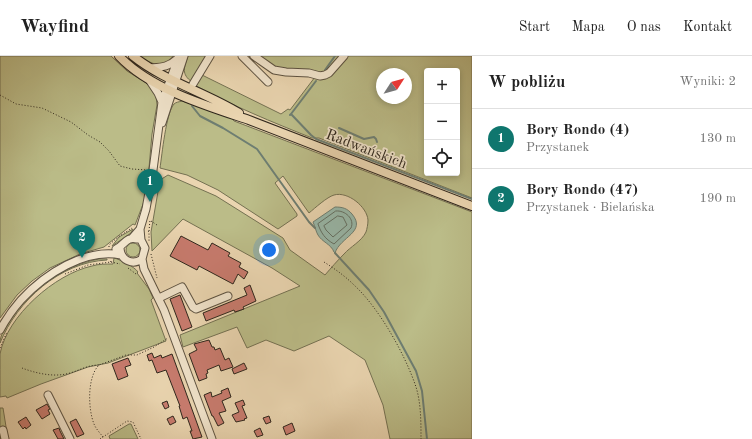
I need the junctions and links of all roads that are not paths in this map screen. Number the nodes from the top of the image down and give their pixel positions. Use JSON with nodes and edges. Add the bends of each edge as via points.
{"nodes":[{"id":1,"x":119,"y":56,"type":"edge"},
{"id":2,"x":133,"y":56,"type":"edge"},
{"id":3,"x":210,"y":56,"type":"edge"},
{"id":4,"x":242,"y":56,"type":"edge"},
{"id":5,"x":254,"y":56,"type":"edge"},
{"id":6,"x":344,"y":56,"type":"edge"},
{"id":7,"x":180,"y":57,"type":"edge"},
{"id":8,"x":151,"y":68,"type":"junction"},
{"id":9,"x":145,"y":77,"type":"junction"},
{"id":10,"x":173,"y":80,"type":"junction"},
{"id":11,"x":268,"y":82,"type":"dead end"},
{"id":12,"x":193,"y":84,"type":"dead end"},
{"id":13,"x":169,"y":90,"type":"junction"},
{"id":14,"x":162,"y":102,"type":"junction"},
{"id":15,"x":250,"y":120,"type":"junction"},
{"id":16,"x":157,"y":140,"type":"junction"},
{"id":17,"x":472,"y":206,"type":"edge"},
{"id":18,"x":143,"y":218,"type":"junction"},
{"id":19,"x":154,"y":223,"type":"dead end"},
{"id":20,"x":140,"y":229,"type":"junction"},
{"id":21,"x":133,"y":237,"type":"junction"},
{"id":22,"x":141,"y":240,"type":"junction"},
{"id":23,"x":120,"y":247,"type":"junction"},
{"id":24,"x":110,"y":253,"type":"junction"},
{"id":25,"x":121,"y":255,"type":"junction"},
{"id":26,"x":139,"y":260,"type":"junction"},
{"id":27,"x":228,"y":296,"type":"dead end"},
{"id":28,"x":159,"y":298,"type":"junction"},
{"id":29,"x":0,"y":330,"type":"edge"},
{"id":30,"x":48,"y":395,"type":"dead end"},
{"id":31,"x":3,"y":430,"type":"dead end"},
{"id":32,"x":4,"y":439,"type":"edge"},
{"id":33,"x":70,"y":439,"type":"edge"},
{"id":34,"x":212,"y":439,"type":"edge"}],
"edges":[{"from":1,"to":9,"type":"main road","name":"Radwańskich"},
{"from":2,"to":8,"type":"main road","name":"Radwańskich"},
{"from":3,"to":12,"type":"street"},
{"from":4,"to":11,"type":"street"},
{"from":5,"to":6,"type":"street","via":[[274,70],[316,75],[329,73]]},
{"from":7,"to":8,"type":"street","via":[[165,67]]},
{"from":7,"to":10,"type":"street"},
{"from":8,"to":10,"type":"main road","name":"Radwańskich"},
{"from":9,"to":13,"type":"main road","name":"Radwańskich"},
{"from":9,"to":14,"type":"street","via":[[156,89]]},
{"from":10,"to":13,"type":"street"},
{"from":10,"to":15,"type":"main road","name":"Radwańskich","via":[[225,104]]},
{"from":13,"to":14,"type":"street"},
{"from":13,"to":15,"type":"main road","name":"Radwańskich"},
{"from":13,"to":16,"type":"street"},
{"from":14,"to":16,"type":"street"},
{"from":15,"to":17,"type":"main road","name":"Radwańskich"},
{"from":16,"to":18,"type":"street"},
{"from":18,"to":19,"type":"street"},
{"from":18,"to":20,"type":"street"},
{"from":20,"to":21,"type":"street"},
{"from":20,"to":22,"type":"street"},
{"from":21,"to":22,"type":"street"},
{"from":21,"to":23,"type":"street"},
{"from":22,"to":26,"type":"street","via":[[145,248]]},
{"from":23,"to":24,"type":"street"},
{"from":23,"to":25,"type":"street"},
{"from":24,"to":25,"type":"street"},
{"from":24,"to":29,"type":"street","via":[[76,262],[49,276],[20,300]]},
{"from":25,"to":26,"type":"street","via":[[128,262]]},
{"from":26,"to":28,"type":"street"},
{"from":27,"to":28,"type":"street","via":[[196,309],[182,287]]},
{"from":28,"to":34,"type":"street"},
{"from":30,"to":33,"type":"street"},
{"from":31,"to":32,"type":"street"}]}
